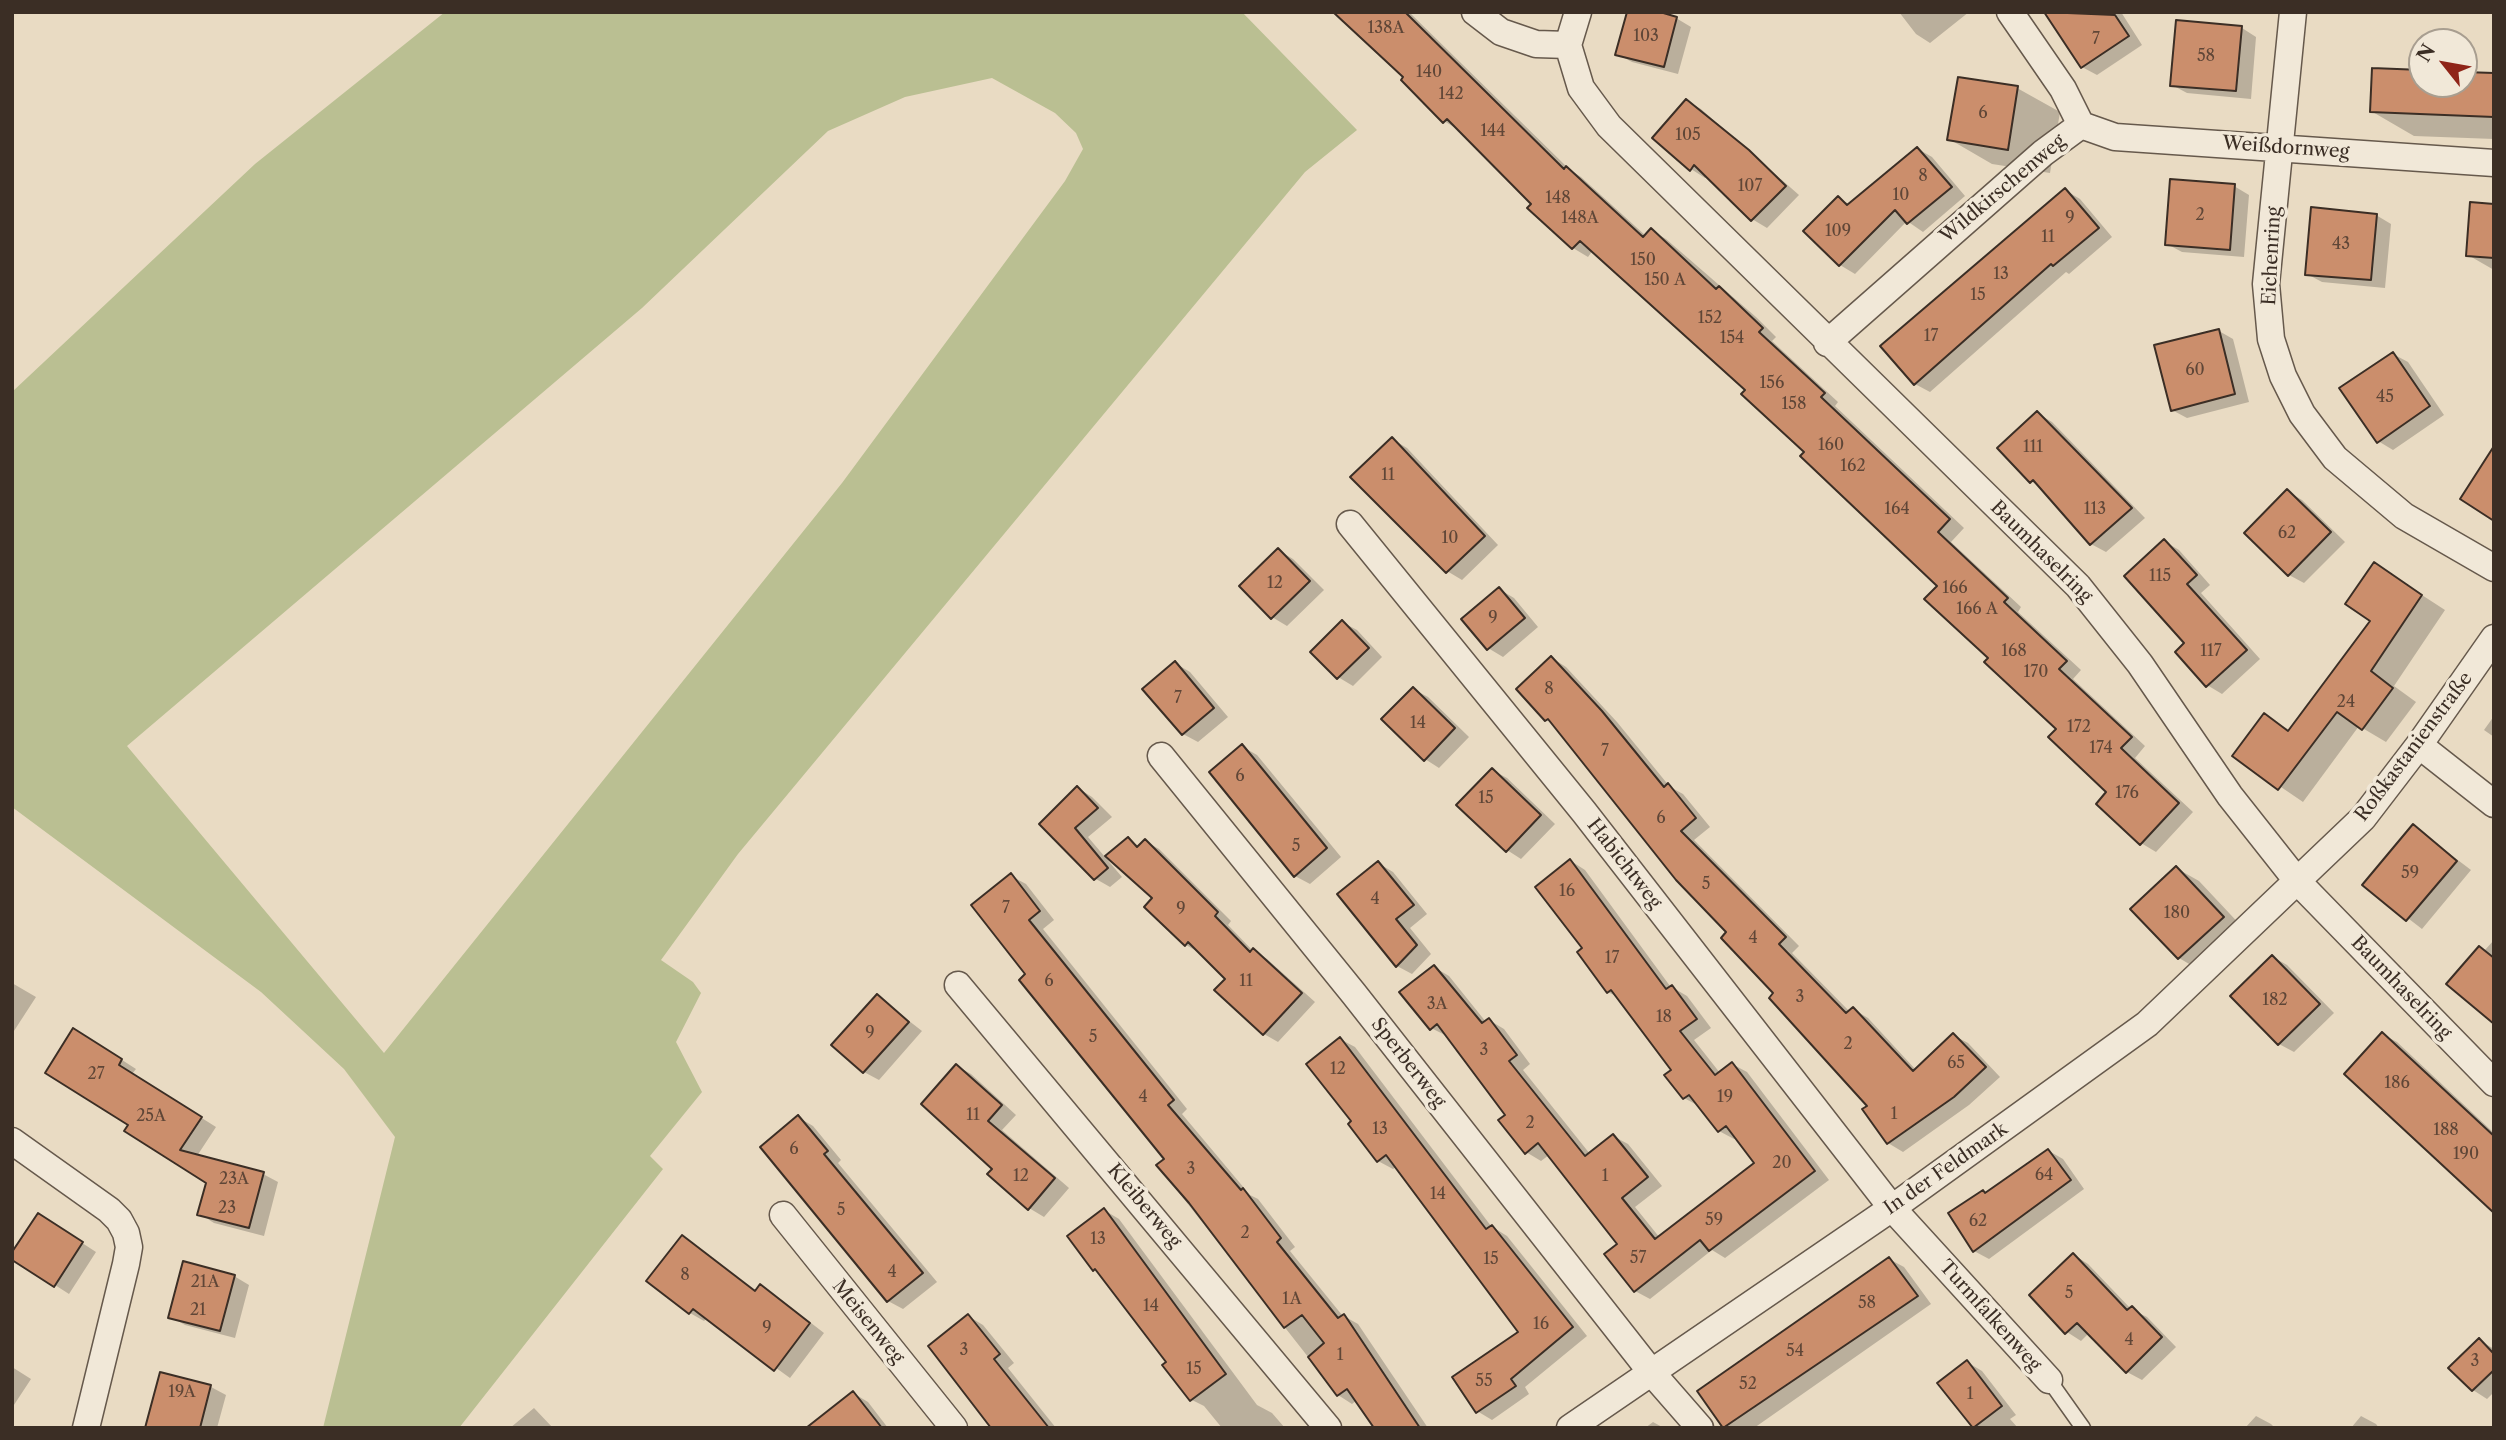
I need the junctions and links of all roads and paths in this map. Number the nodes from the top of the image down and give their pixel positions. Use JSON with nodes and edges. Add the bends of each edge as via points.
{"nodes":[{"id":1,"x":1475,"y":12,"type":"edge"},
{"id":2,"x":1578,"y":12,"type":"edge"},
{"id":3,"x":2010,"y":12,"type":"edge"},
{"id":4,"x":2293,"y":12,"type":"edge"},
{"id":5,"x":1569,"y":45,"type":"junction"},
{"id":6,"x":2081,"y":125,"type":"junction"},
{"id":7,"x":2279,"y":148,"type":"junction"},
{"id":8,"x":2494,"y":163,"type":"edge"},
{"id":9,"x":1827,"y":343,"type":"junction"},
{"id":10,"x":1350,"y":524,"type":"dead end"},
{"id":11,"x":2494,"y":568,"type":"edge"},
{"id":12,"x":2494,"y":638,"type":"edge"},
{"id":13,"x":2419,"y":745,"type":"junction"},
{"id":14,"x":1161,"y":756,"type":"dead end"},
{"id":15,"x":2494,"y":804,"type":"edge"},
{"id":16,"x":2298,"y":882,"type":"junction"},
{"id":17,"x":958,"y":985,"type":"dead end"},
{"id":18,"x":2494,"y":1083,"type":"edge"},
{"id":19,"x":12,"y":1141,"type":"edge"},
{"id":20,"x":1892,"y":1208,"type":"junction"},
{"id":21,"x":783,"y":1215,"type":"dead end"},
{"id":22,"x":1652,"y":1373,"type":"junction"},
{"id":23,"x":2049,"y":1380,"type":"joint"},
{"id":24,"x":86,"y":1428,"type":"edge"},
{"id":25,"x":954,"y":1428,"type":"edge"},
{"id":26,"x":1328,"y":1428,"type":"edge"},
{"id":27,"x":1570,"y":1428,"type":"edge"},
{"id":28,"x":1700,"y":1428,"type":"edge"},
{"id":29,"x":2083,"y":1428,"type":"edge"}],
"edges":[{"from":1,"to":5,"type":"street","via":[[1501,32],[1536,44]]},
{"from":2,"to":5,"type":"street"},
{"from":3,"to":6,"type":"street","name":"Wildkirschenweg","via":[[2063,89]]},
{"from":4,"to":7,"type":"street","name":"Eichenring"},
{"from":5,"to":9,"type":"street","name":"Baumhaselring","via":[[1581,88],[1609,126]]},
{"from":6,"to":7,"type":"street","name":"Weißdornweg","via":[[2115,137]]},
{"from":6,"to":9,"type":"street","name":"Wildkirschenweg","via":[[2043,153]]},
{"from":7,"to":8,"type":"street","name":"Weißdornweg"},
{"from":7,"to":11,"type":"street","name":"Eichenring","via":[[2266,284],[2271,339],[2292,395],[2335,458],[2404,516]]},
{"from":9,"to":16,"type":"street","name":"Baumhaselring","via":[[2078,586]]},
{"from":10,"to":20,"type":"street","name":"Habichtweg","via":[[1584,812]]},
{"from":12,"to":13,"type":"street","name":"Roßkastanienstraße"},
{"from":13,"to":15,"type":"street"},
{"from":13,"to":16,"type":"street","name":"Roßkastanienstraße","via":[[2363,818]]},
{"from":14,"to":22,"type":"street","name":"Sperberweg"},
{"from":16,"to":18,"type":"street","name":"Baumhaselring"},
{"from":16,"to":20,"type":"street","name":"In der Feldmark","via":[[2147,1024]]},
{"from":17,"to":26,"type":"street","name":"Kleiberweg"},
{"from":19,"to":24,"type":"street","via":[[109,1210],[126,1233],[126,1264]]},
{"from":20,"to":22,"type":"street","name":"In der Feldmark"},
{"from":20,"to":23,"type":"street","name":"Turmfalkenweg"},
{"from":21,"to":25,"type":"street","name":"Meisenweg"},
{"from":22,"to":27,"type":"street","name":"In der Feldmark"},
{"from":22,"to":28,"type":"street","name":"Sperberweg"},
{"from":23,"to":29,"type":"lane","name":"Turmfalkenweg"}]}
